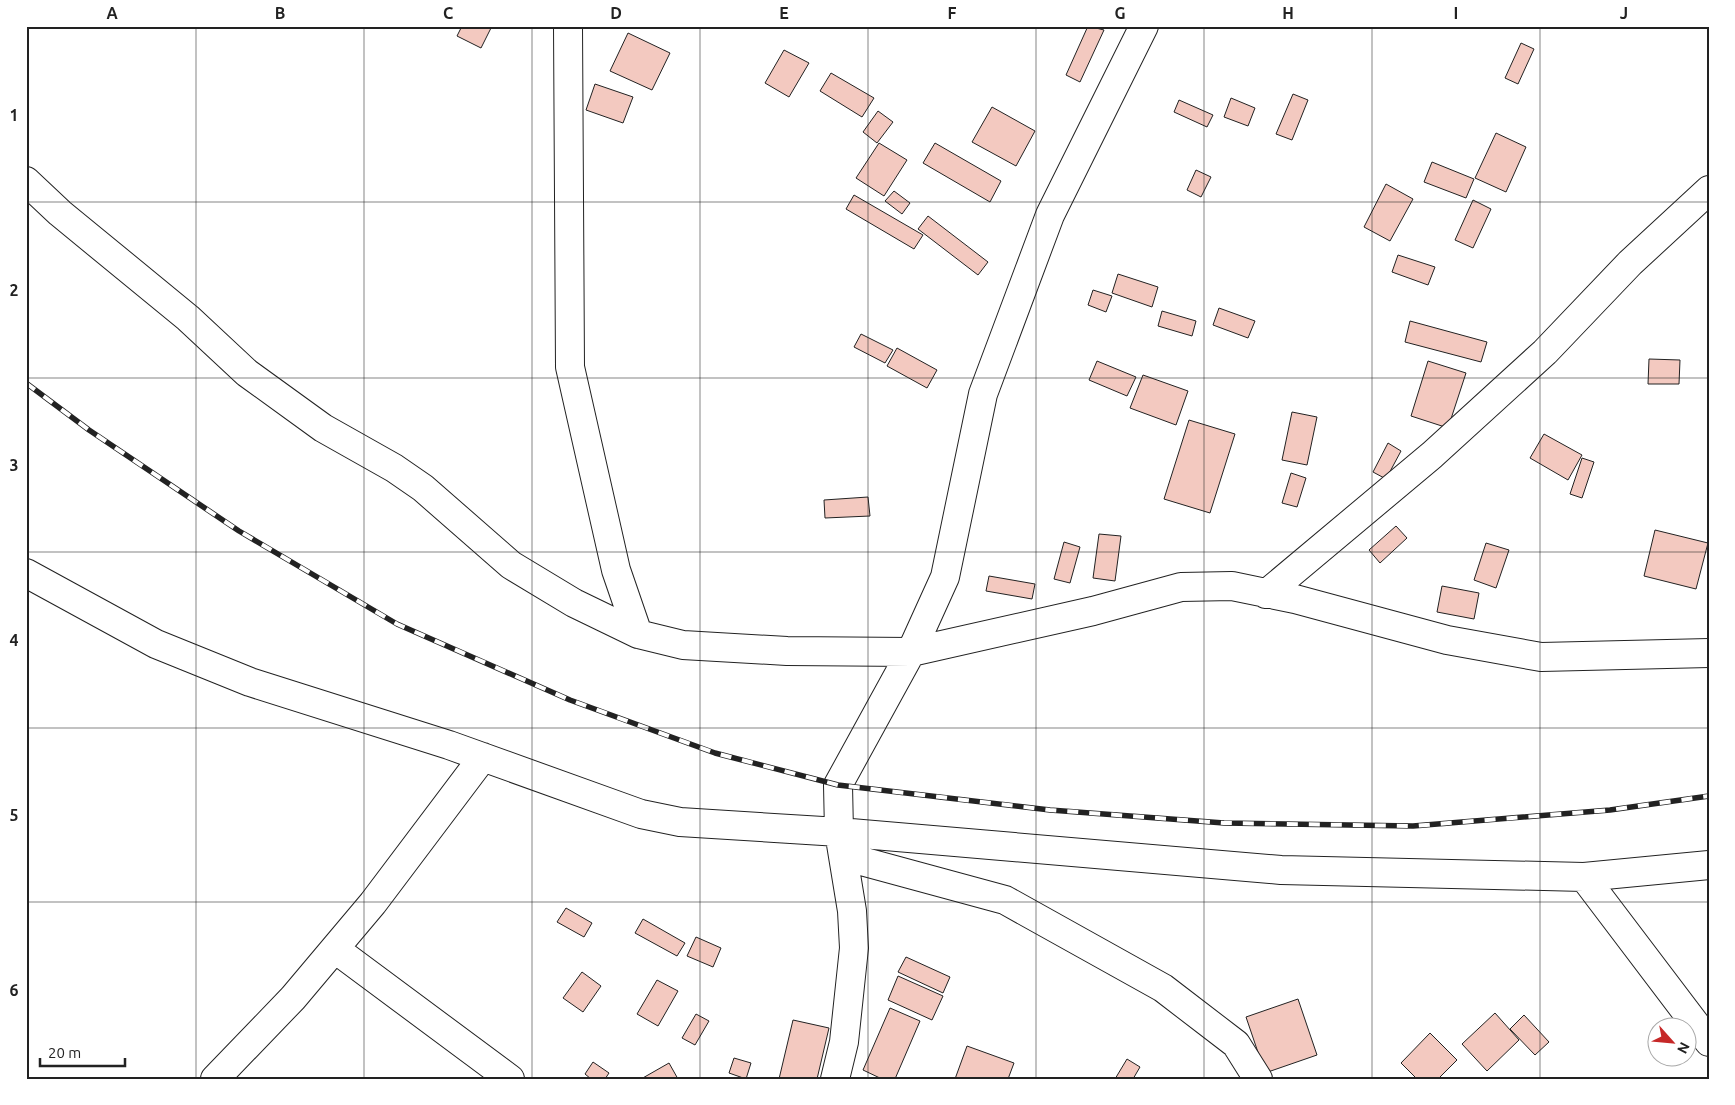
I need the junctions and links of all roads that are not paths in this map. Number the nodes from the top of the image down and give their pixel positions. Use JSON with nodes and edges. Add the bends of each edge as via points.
{"nodes":[{"id":1,"x":568,"y":26,"type":"edge"},
{"id":2,"x":1144,"y":26,"type":"edge"},
{"id":3,"x":26,"y":180,"type":"edge"},
{"id":4,"x":1709,"y":190,"type":"edge"},
{"id":5,"x":26,"y":573,"type":"edge"},
{"id":6,"x":1266,"y":594,"type":"junction"},
{"id":7,"x":638,"y":634,"type":"junction"},
{"id":8,"x":911,"y":652,"type":"junction"},
{"id":9,"x":1709,"y":653,"type":"edge"},
{"id":10,"x":484,"y":758,"type":"junction"},
{"id":11,"x":841,"y":844,"type":"junction"},
{"id":12,"x":1709,"y":864,"type":"edge"},
{"id":13,"x":1584,"y":877,"type":"junction"},
{"id":14,"x":335,"y":949,"type":"junction"},
{"id":15,"x":1709,"y":1042,"type":"edge"},
{"id":16,"x":215,"y":1079,"type":"edge"},
{"id":17,"x":510,"y":1079,"type":"edge"},
{"id":18,"x":835,"y":1079,"type":"edge"},
{"id":19,"x":1258,"y":1079,"type":"edge"}],
"edges":[{"from":1,"to":7,"type":"street","via":[[570,367],[616,570]]},
{"from":2,"to":8,"type":"street","via":[[1050,215],[986,385],[945,576]]},
{"from":3,"to":7,"type":"street","via":[[60,213],[188,318],[247,373],[324,428],[423,488],[511,565],[574,603]]},
{"from":4,"to":6,"type":"street","via":[[1630,263],[1545,352],[1432,455]]},
{"from":5,"to":10,"type":"street","via":[[156,644],[242,679]]},
{"from":6,"to":8,"type":"street","via":[[1232,586],[1181,587],[1093,612]]},
{"from":6,"to":9,"type":"street","via":[[1447,640],[1541,657]]},
{"from":7,"to":8,"type":"street","via":[[683,645],[786,651]]},
{"from":8,"to":11,"type":"street","via":[[838,785]]},
{"from":10,"to":11,"type":"street","via":[[640,814]]},
{"from":10,"to":14,"type":"street"},
{"from":11,"to":13,"type":"street","via":[[1281,870]]},
{"from":11,"to":18,"type":"street","via":[[852,911],[854,948],[844,1042]]},
{"from":11,"to":19,"type":"street","via":[[1005,900],[1163,988],[1236,1044]]},
{"from":12,"to":13,"type":"street"},
{"from":13,"to":15,"type":"street"},
{"from":14,"to":16,"type":"street"},
{"from":14,"to":17,"type":"street"}]}
